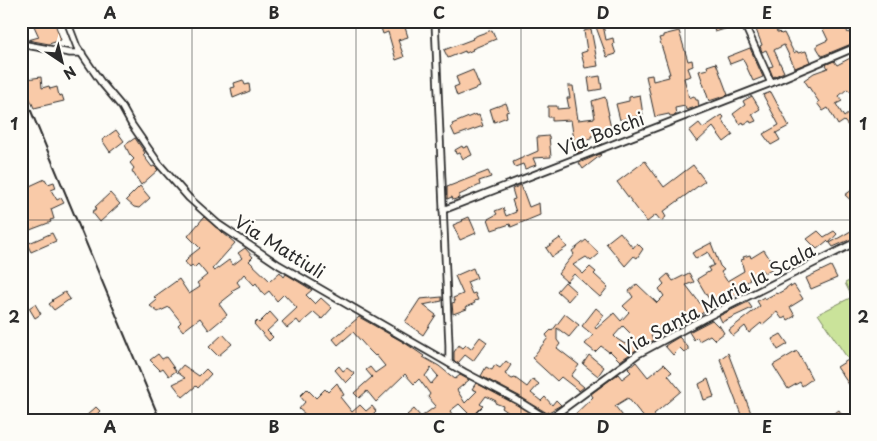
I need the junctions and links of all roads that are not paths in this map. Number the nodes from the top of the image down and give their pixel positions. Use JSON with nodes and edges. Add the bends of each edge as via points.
{"nodes":[{"id":1,"x":66,"y":21,"type":"edge"},
{"id":2,"x":435,"y":21,"type":"edge"},
{"id":3,"x":743,"y":21,"type":"edge"},
{"id":4,"x":21,"y":44,"type":"edge"},
{"id":5,"x":856,"y":47,"type":"edge"},
{"id":6,"x":82,"y":53,"type":"junction"},
{"id":7,"x":770,"y":83,"type":"junction"},
{"id":8,"x":443,"y":210,"type":"junction"},
{"id":9,"x":856,"y":242,"type":"edge"},
{"id":10,"x":449,"y":363,"type":"junction"},
{"id":11,"x":547,"y":419,"type":"edge"}],
"edges":[{"from":1,"to":6,"type":"street","name":"Via Mattiuli"},
{"from":2,"to":8,"type":"street"},
{"from":3,"to":7,"type":"street"},
{"from":4,"to":6,"type":"street"},
{"from":5,"to":7,"type":"street","name":"Via Boschi"},
{"from":6,"to":10,"type":"street","name":"Via Mattiuli","via":[[122,106],[159,164],[218,224],[279,265]]},
{"from":7,"to":8,"type":"street","name":"Via Boschi"},
{"from":8,"to":10,"type":"street"},
{"from":9,"to":11,"type":"street","name":"Via Santa Maria la Scala","via":[[638,354]]},
{"from":10,"to":11,"type":"street","name":"Via Mattiuli"}]}
